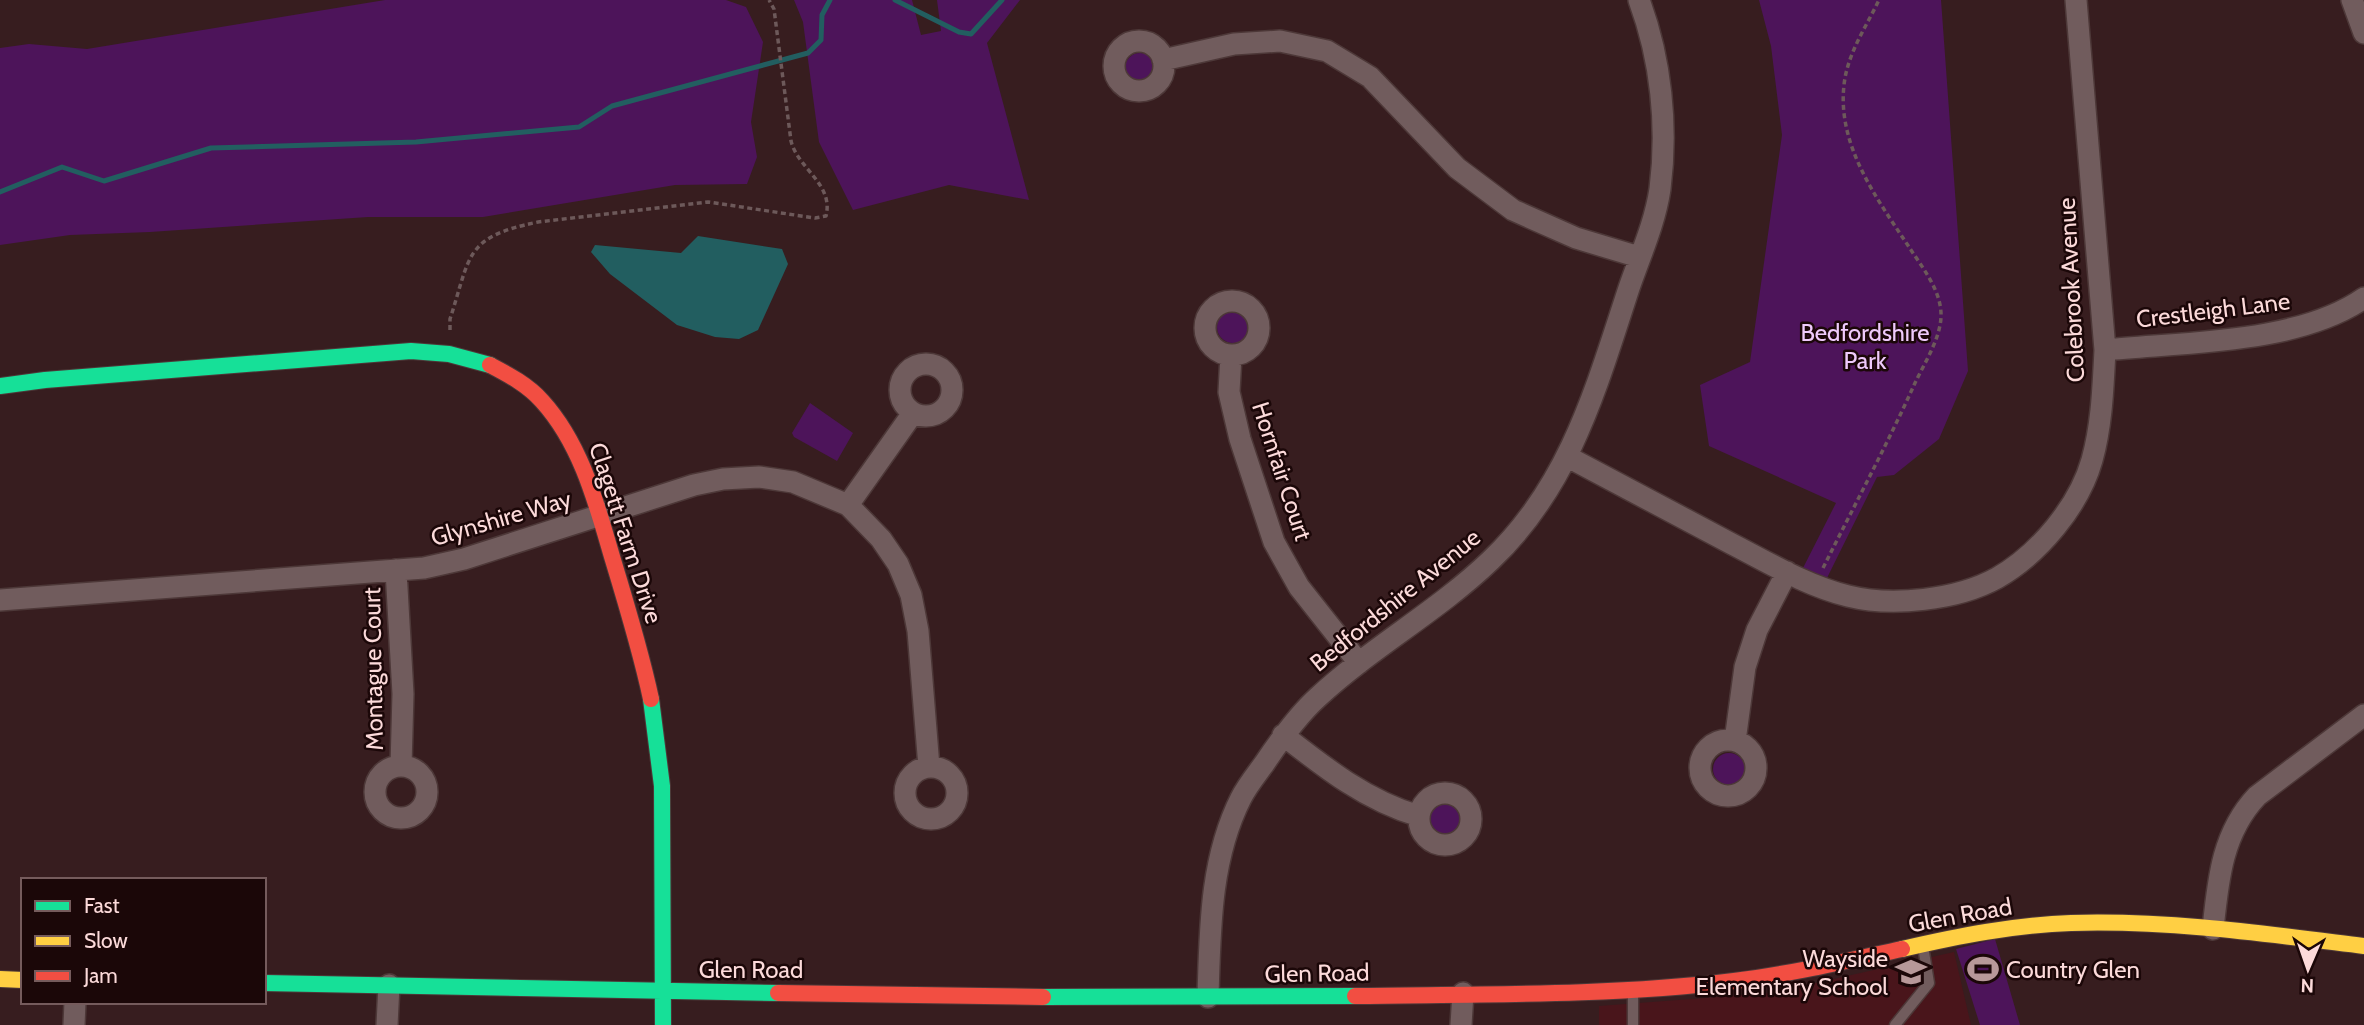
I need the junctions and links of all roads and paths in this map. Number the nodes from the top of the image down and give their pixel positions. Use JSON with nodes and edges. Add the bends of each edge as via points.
{"nodes":[{"id":1,"x":769,"y":0,"type":"edge"},
{"id":2,"x":1639,"y":0,"type":"edge"},
{"id":3,"x":1879,"y":0,"type":"edge"},
{"id":4,"x":2076,"y":0,"type":"edge"},
{"id":5,"x":2352,"y":0,"type":"edge"},
{"id":6,"x":2364,"y":33,"type":"edge"},
{"id":7,"x":1163,"y":60,"type":"dead end"},
{"id":8,"x":1639,"y":257,"type":"junction"},
{"id":9,"x":2364,"y":298,"type":"edge"},
{"id":10,"x":2105,"y":349,"type":"junction"},
{"id":11,"x":449,"y":354,"type":"junction"},
{"id":12,"x":1231,"y":355,"type":"dead end"},
{"id":13,"x":0,"y":386,"type":"edge"},
{"id":14,"x":913,"y":412,"type":"dead end"},
{"id":15,"x":1568,"y":457,"type":"junction"},
{"id":16,"x":848,"y":505,"type":"junction"},
{"id":17,"x":600,"y":516,"type":"junction"},
{"id":18,"x":397,"y":570,"type":"junction"},
{"id":19,"x":1787,"y":572,"type":"junction"},
{"id":20,"x":1814,"y":586,"type":"junction"},
{"id":21,"x":0,"y":600,"type":"edge"},
{"id":22,"x":1359,"y":663,"type":"junction"},
{"id":23,"x":2364,"y":715,"type":"edge"},
{"id":24,"x":1283,"y":735,"type":"junction"},
{"id":25,"x":1735,"y":741,"type":"dead end"},
{"id":26,"x":401,"y":766,"type":"dead end"},
{"id":27,"x":929,"y":767,"type":"dead end"},
{"id":28,"x":1419,"y":816,"type":"dead end"},
{"id":29,"x":2213,"y":929,"type":"junction"},
{"id":30,"x":1923,"y":943,"type":"junction"},
{"id":31,"x":2364,"y":946,"type":"edge"},
{"id":32,"x":0,"y":979,"type":"edge"},
{"id":33,"x":21,"y":979,"type":"edge"},
{"id":34,"x":266,"y":983,"type":"edge"},
{"id":35,"x":388,"y":985,"type":"junction"},
{"id":36,"x":1633,"y":989,"type":"junction"},
{"id":37,"x":661,"y":991,"type":"junction"},
{"id":38,"x":1463,"y":993,"type":"junction"},
{"id":39,"x":1208,"y":997,"type":"junction"},
{"id":40,"x":75,"y":1004,"type":"edge"},
{"id":41,"x":74,"y":1025,"type":"edge"},
{"id":42,"x":387,"y":1025,"type":"edge"},
{"id":43,"x":663,"y":1025,"type":"edge"},
{"id":44,"x":1461,"y":1025,"type":"edge"},
{"id":45,"x":1633,"y":1025,"type":"edge"},
{"id":46,"x":1895,"y":1025,"type":"edge"}],
"edges":[{"from":1,"to":11,"type":"path","via":[[774,9],[791,141],[824,190],[826,216],[708,202],[512,228],[488,237],[472,253],[450,319]]},
{"from":2,"to":8,"type":"street","name":"Bedfordshire Avenue","via":[[1657,65],[1663,125],[1660,191]]},
{"from":3,"to":20,"type":"path","via":[[1845,78],[1847,128],[1867,183],[1928,276],[1940,302],[1941,317],[1934,343],[1885,448]]},
{"from":4,"to":10,"type":"street","name":"Colebrook Avenue"},
{"from":5,"to":6,"type":"street"},
{"from":7,"to":8,"type":"street","via":[[1234,44],[1280,41],[1326,51],[1370,77],[1457,168],[1513,210],[1576,238]]},
{"from":8,"to":15,"type":"street","name":"Bedfordshire Avenue","via":[[1588,412]]},
{"from":9,"to":10,"type":"street","name":"Crestleigh Lane","via":[[2316,322],[2269,335]]},
{"from":10,"to":20,"type":"street","name":"Colebrook Avenue","via":[[2103,405],[2091,461],[2063,517],[2031,553],[1997,578],[1907,602],[1865,600]]},
{"from":11,"to":13,"type":"main road","name":"Clagett Farm Drive","via":[[368,354]]},
{"from":11,"to":17,"type":"main road","name":"Clagett Farm Drive","via":[[508,375],[542,400],[579,455]]},
{"from":12,"to":22,"type":"street","name":"Hornfair Court","via":[[1229,392],[1274,542],[1299,587]]},
{"from":14,"to":16,"type":"street"},
{"from":15,"to":19,"type":"street","name":"Colebrook Avenue"},
{"from":15,"to":22,"type":"street","name":"Bedfordshire Avenue","via":[[1492,560]]},
{"from":16,"to":17,"type":"street","name":"Glynshire Way","via":[[793,482],[759,477],[694,485]]},
{"from":16,"to":27,"type":"street","name":"Glynshire Way","via":[[881,539],[911,595]]},
{"from":17,"to":18,"type":"street","name":"Glynshire Way","via":[[464,559]]},
{"from":17,"to":37,"type":"main road","name":"Clagett Farm Drive","via":[[636,633],[662,784]]},
{"from":18,"to":21,"type":"street","name":"Glynshire Way"},
{"from":18,"to":26,"type":"street","name":"Montague Court"},
{"from":19,"to":20,"type":"street","name":"Colebrook Avenue"},
{"from":19,"to":25,"type":"street","via":[[1745,667]]},
{"from":22,"to":24,"type":"street","name":"Bedfordshire Avenue"},
{"from":23,"to":29,"type":"street","via":[[2243,811],[2219,873]]},
{"from":24,"to":28,"type":"street","via":[[1331,773],[1392,808]]},
{"from":24,"to":39,"type":"street","name":"Bedfordshire Avenue","via":[[1241,797],[1225,841],[1211,906]]},
{"from":29,"to":30,"type":"main road","name":"Glen Road","via":[[2102,921],[2031,925]]},
{"from":29,"to":31,"type":"main road","name":"Glen Road"},
{"from":30,"to":36,"type":"main road","name":"Glen Road","via":[[1800,971]]},
{"from":30,"to":46,"type":"lane","via":[[1928,983]]},
{"from":32,"to":33,"type":"main road"},
{"from":34,"to":35,"type":"main road","name":"Glen Road"},
{"from":35,"to":37,"type":"main road","name":"Glen Road"},
{"from":35,"to":42,"type":"street"},
{"from":36,"to":38,"type":"main road","name":"Glen Road"},
{"from":36,"to":45,"type":"lane"},
{"from":37,"to":39,"type":"main road","name":"Glen Road"},
{"from":37,"to":43,"type":"main road","name":"Clagett Farm Drive"},
{"from":38,"to":39,"type":"main road","name":"Glen Road"},
{"from":38,"to":44,"type":"street"},
{"from":40,"to":41,"type":"street"}]}
